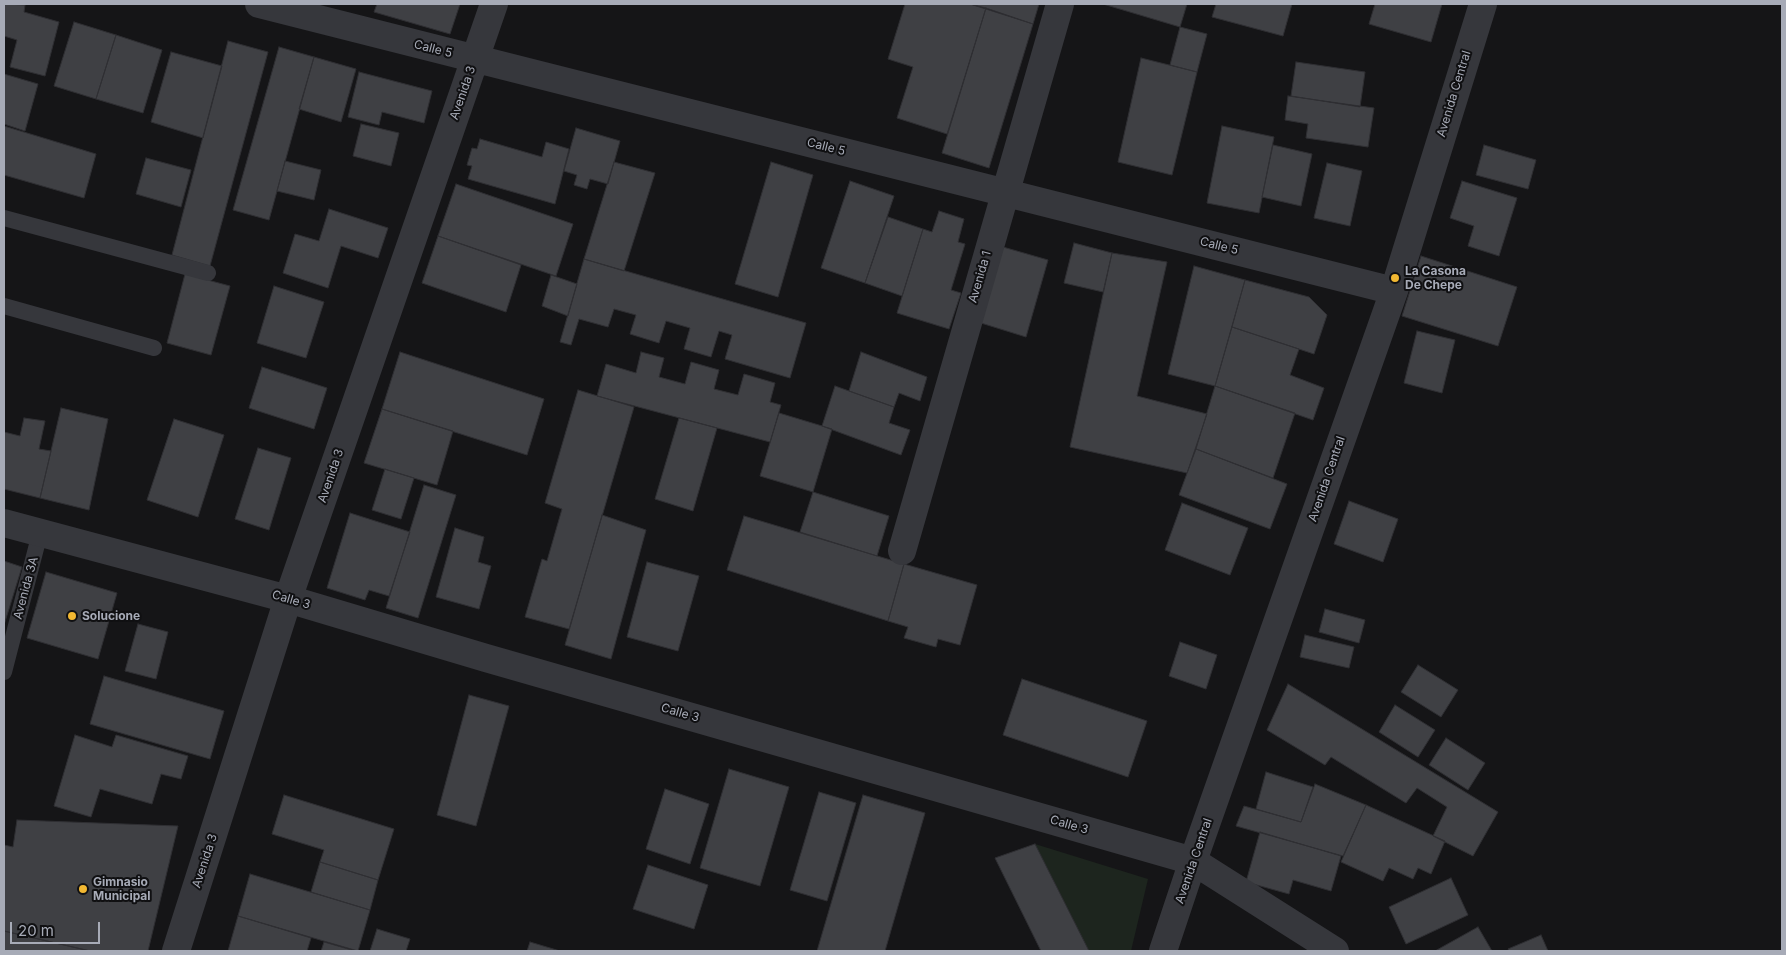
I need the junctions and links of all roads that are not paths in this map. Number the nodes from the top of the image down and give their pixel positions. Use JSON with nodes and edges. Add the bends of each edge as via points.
{"nodes":[{"id":1,"x":259,"y":4,"type":"edge"},
{"id":2,"x":494,"y":4,"type":"edge"},
{"id":3,"x":1060,"y":4,"type":"edge"},
{"id":4,"x":1483,"y":4,"type":"edge"},
{"id":5,"x":475,"y":59,"type":"junction"},
{"id":6,"x":1005,"y":192,"type":"junction"},
{"id":7,"x":4,"y":218,"type":"edge"},
{"id":8,"x":208,"y":273,"type":"dead end"},
{"id":9,"x":1394,"y":291,"type":"junction"},
{"id":10,"x":4,"y":306,"type":"edge"},
{"id":11,"x":154,"y":348,"type":"dead end"},
{"id":12,"x":4,"y":523,"type":"edge"},
{"id":13,"x":40,"y":533,"type":"junction"},
{"id":14,"x":902,"y":551,"type":"dead end"},
{"id":15,"x":288,"y":599,"type":"junction"},
{"id":16,"x":4,"y":672,"type":"edge"},
{"id":17,"x":1193,"y":860,"type":"junction"},
{"id":18,"x":176,"y":951,"type":"edge"},
{"id":19,"x":1163,"y":951,"type":"edge"},
{"id":20,"x":1335,"y":951,"type":"edge"}],
"edges":[{"from":1,"to":5,"type":"street","name":"Calle 5"},
{"from":2,"to":5,"type":"street","name":"Avenida 3"},
{"from":3,"to":6,"type":"street","name":"Avenida 1"},
{"from":4,"to":9,"type":"street","name":"Avenida Central"},
{"from":5,"to":6,"type":"street","name":"Calle 5"},
{"from":5,"to":15,"type":"street","name":"Avenida 3"},
{"from":6,"to":9,"type":"street","name":"Calle 5"},
{"from":6,"to":14,"type":"street","name":"Avenida 1"},
{"from":7,"to":8,"type":"lane"},
{"from":9,"to":17,"type":"street","name":"Avenida Central"},
{"from":10,"to":11,"type":"lane"},
{"from":12,"to":13,"type":"street","name":"Calle 3"},
{"from":13,"to":15,"type":"street","name":"Calle 3"},
{"from":13,"to":16,"type":"lane","name":"Avenida 3A"},
{"from":15,"to":17,"type":"street","name":"Calle 3"},
{"from":15,"to":18,"type":"street","name":"Avenida 3"},
{"from":17,"to":19,"type":"street","name":"Avenida Central"},
{"from":17,"to":20,"type":"street","name":"Calle 3"}]}
